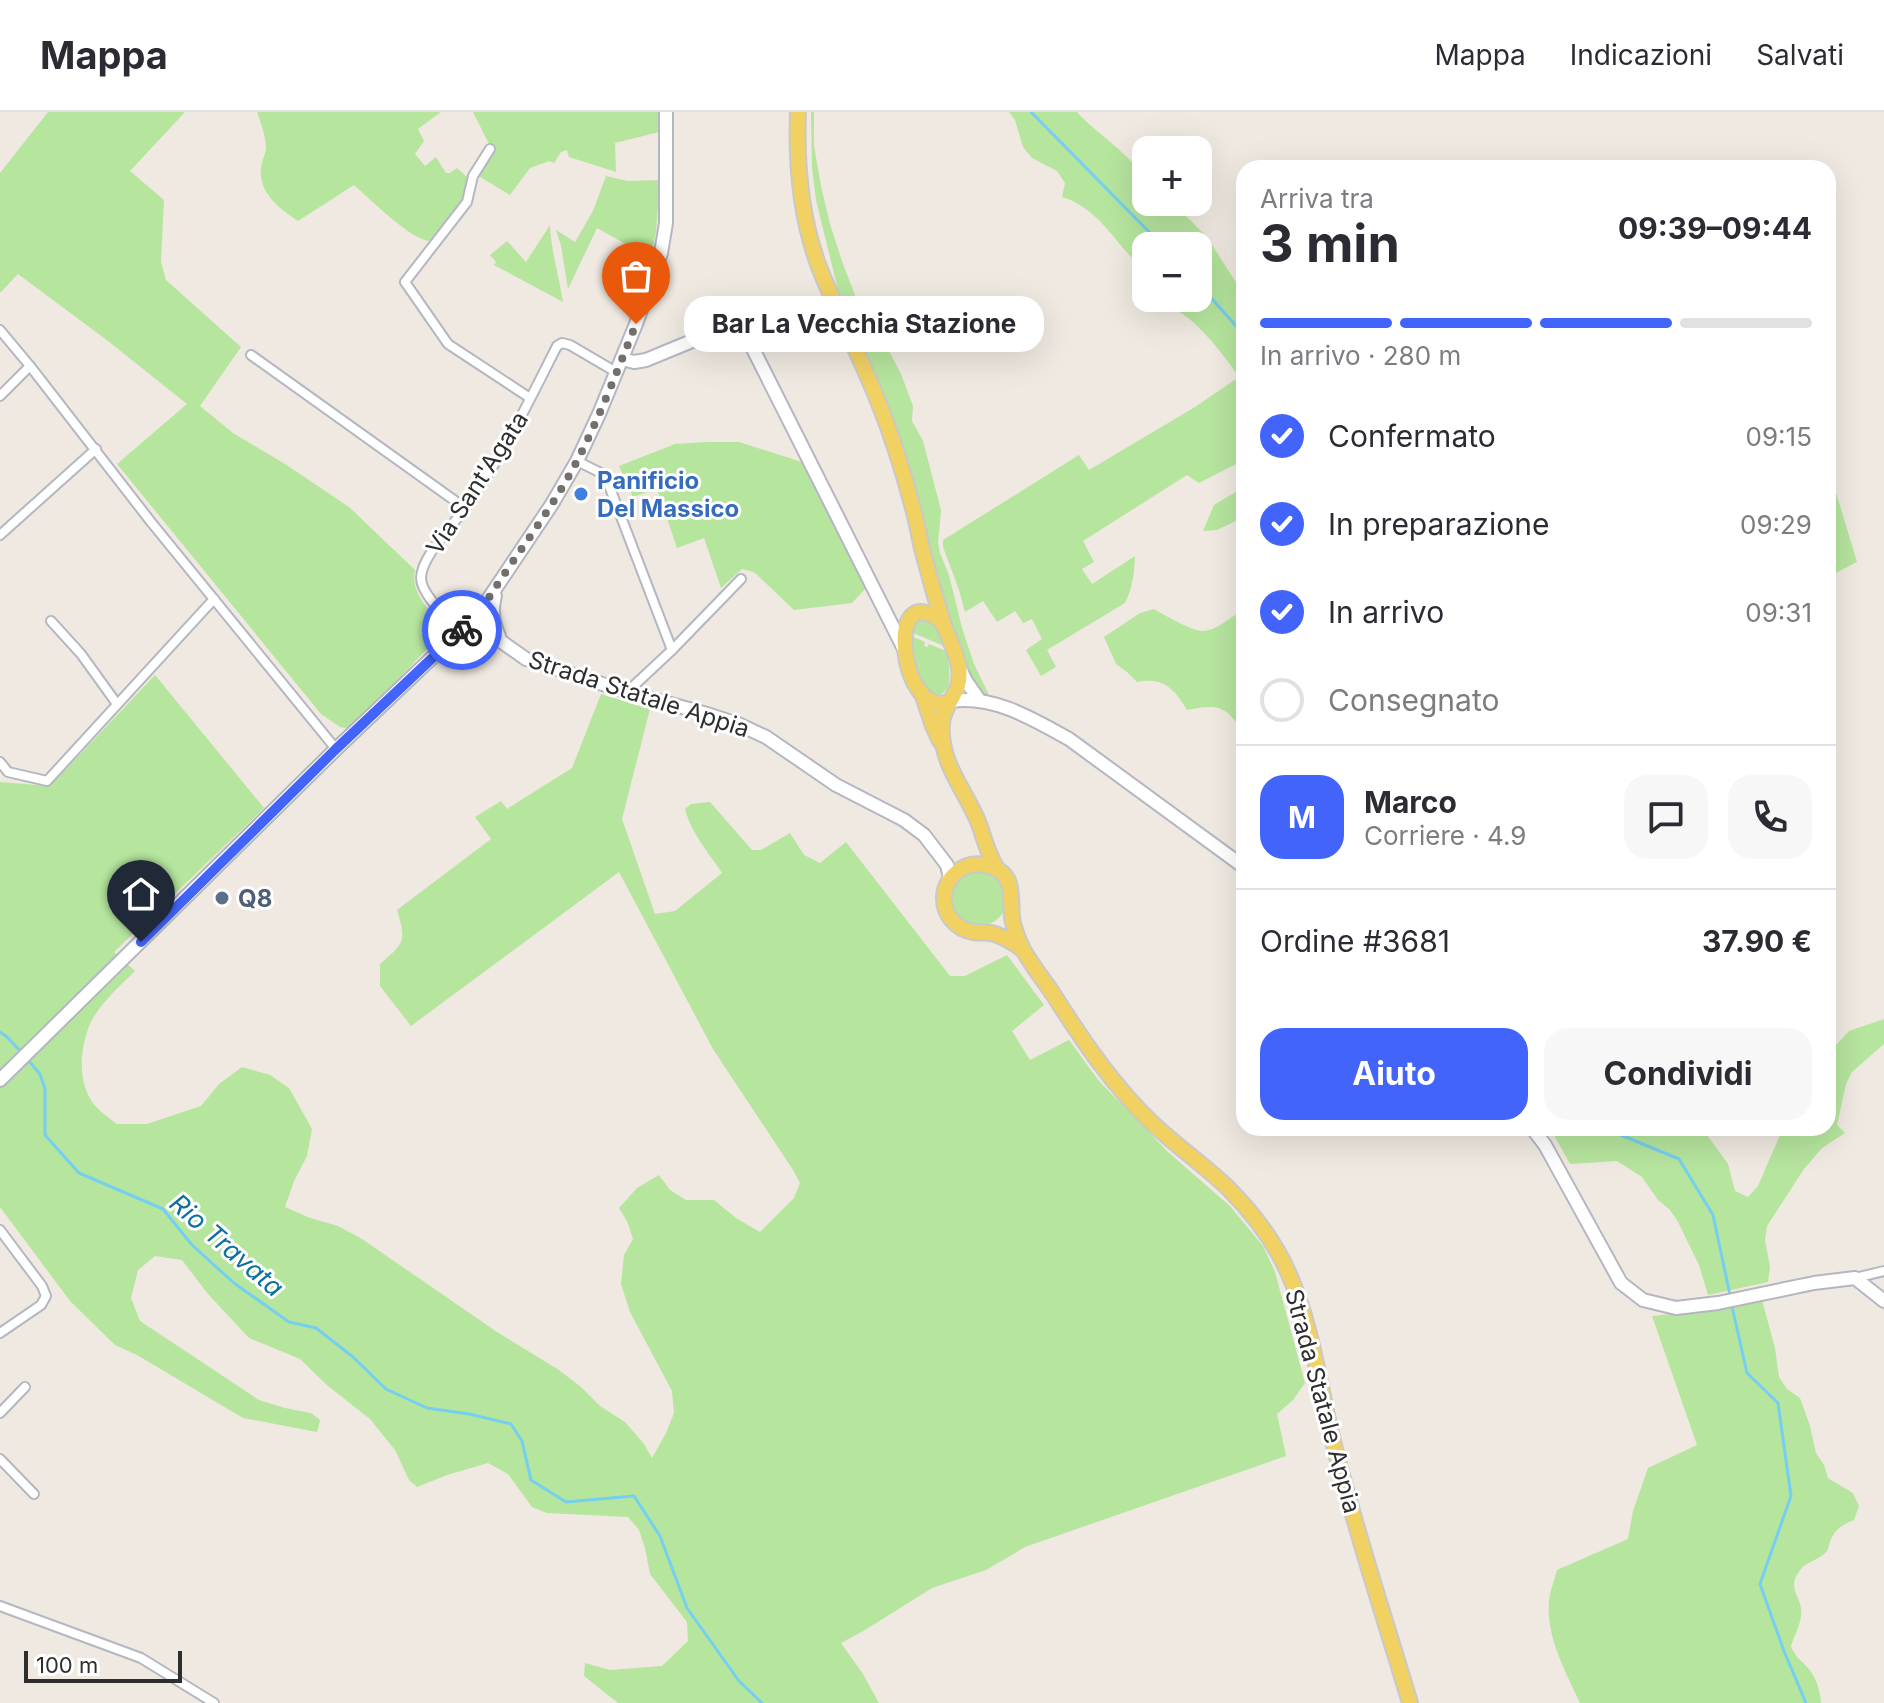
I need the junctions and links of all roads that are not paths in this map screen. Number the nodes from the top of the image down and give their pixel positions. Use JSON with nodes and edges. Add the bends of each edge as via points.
{"nodes":[{"id":1,"x":666,"y":112,"type":"edge"},
{"id":2,"x":798,"y":112,"type":"edge"},
{"id":3,"x":490,"y":149,"type":"dead end"},
{"id":4,"x":0,"y":330,"type":"edge"},
{"id":5,"x":251,"y":355,"type":"dead end"},
{"id":6,"x":622,"y":359,"type":"junction"},
{"id":7,"x":30,"y":366,"type":"junction"},
{"id":8,"x":616,"y":372,"type":"junction"},
{"id":9,"x":0,"y":396,"type":"edge"},
{"id":10,"x":530,"y":398,"type":"junction"},
{"id":11,"x":96,"y":449,"type":"junction"},
{"id":12,"x":577,"y":461,"type":"junction"},
{"id":13,"x":465,"y":508,"type":"junction"},
{"id":14,"x":0,"y":535,"type":"edge"},
{"id":15,"x":926,"y":563,"type":"junction"},
{"id":16,"x":741,"y":579,"type":"dead end"},
{"id":17,"x":499,"y":581,"type":"junction"},
{"id":18,"x":214,"y":599,"type":"junction"},
{"id":19,"x":886,"y":613,"type":"junction"},
{"id":20,"x":916,"y":614,"type":"junction"},
{"id":21,"x":475,"y":617,"type":"junction"},
{"id":22,"x":51,"y":621,"type":"dead end"},
{"id":23,"x":943,"y":623,"type":"junction"},
{"id":24,"x":460,"y":631,"type":"junction"},
{"id":25,"x":502,"y":642,"type":"junction"},
{"id":26,"x":672,"y":650,"type":"junction"},
{"id":27,"x":905,"y":651,"type":"junction"},
{"id":28,"x":959,"y":665,"type":"junction"},
{"id":29,"x":627,"y":692,"type":"junction"},
{"id":30,"x":921,"y":693,"type":"junction"},
{"id":31,"x":950,"y":701,"type":"junction"},
{"id":32,"x":980,"y":701,"type":"junction"},
{"id":33,"x":117,"y":704,"type":"junction"},
{"id":34,"x":336,"y":749,"type":"junction"},
{"id":35,"x":946,"y":752,"type":"junction"},
{"id":36,"x":0,"y":762,"type":"edge"},
{"id":37,"x":982,"y":838,"type":"junction"},
{"id":38,"x":935,"y":849,"type":"junction"},
{"id":39,"x":1236,"y":861,"type":"edge"},
{"id":40,"x":967,"y":866,"type":"junction"},
{"id":41,"x":997,"y":869,"type":"junction"},
{"id":42,"x":950,"y":878,"type":"junction"},
{"id":43,"x":1012,"y":906,"type":"junction"},
{"id":44,"x":982,"y":932,"type":"junction"},
{"id":45,"x":1023,"y":950,"type":"junction"},
{"id":46,"x":0,"y":1080,"type":"edge"},
{"id":47,"x":1538,"y":1136,"type":"edge"},
{"id":48,"x":0,"y":1230,"type":"edge"},
{"id":49,"x":1884,"y":1271,"type":"edge"},
{"id":50,"x":1855,"y":1278,"type":"junction"},
{"id":51,"x":1884,"y":1301,"type":"edge"},
{"id":52,"x":0,"y":1333,"type":"edge"},
{"id":53,"x":25,"y":1387,"type":"dead end"},
{"id":54,"x":0,"y":1413,"type":"edge"},
{"id":55,"x":0,"y":1459,"type":"edge"},
{"id":56,"x":34,"y":1494,"type":"dead end"},
{"id":57,"x":0,"y":1606,"type":"edge"},
{"id":58,"x":214,"y":1703,"type":"edge"},
{"id":59,"x":1410,"y":1703,"type":"edge"}],
"edges":[{"from":1,"to":6,"type":"street","name":"Strada Statale Appia","via":[[661,253]]},
{"from":2,"to":15,"type":"main road","via":[[799,168],[810,238],[878,400]]},
{"from":3,"to":10,"type":"street","via":[[473,176],[467,202],[405,282],[448,344]]},
{"from":4,"to":7,"type":"street"},
{"from":5,"to":13,"type":"street"},
{"from":6,"to":8,"type":"street","name":"Strada Statale Appia"},
{"from":6,"to":19,"type":"street","via":[[646,360],[726,327],[746,335]]},
{"from":7,"to":9,"type":"street"},
{"from":7,"to":11,"type":"street"},
{"from":8,"to":10,"type":"street","name":"Via Sant'Agata","via":[[562,343]]},
{"from":8,"to":12,"type":"street","name":"Strada Statale Appia"},
{"from":10,"to":13,"type":"street","name":"Via Sant'Agata"},
{"from":11,"to":14,"type":"street"},
{"from":11,"to":18,"type":"street"},
{"from":12,"to":17,"type":"street","name":"Strada Statale Appia"},
{"from":12,"to":26,"type":"street","via":[[605,475]]},
{"from":13,"to":24,"type":"street","name":"Via Sant'Agata","via":[[421,574],[430,599]]},
{"from":15,"to":20,"type":"main road","via":[[924,596]]},
{"from":15,"to":23,"type":"main road"},
{"from":16,"to":26,"type":"street"},
{"from":17,"to":21,"type":"street","name":"Strada Statale Appia"},
{"from":17,"to":25,"type":"street","name":"Strada Statale Appia","via":[[492,606]]},
{"from":18,"to":33,"type":"street"},
{"from":18,"to":34,"type":"street"},
{"from":19,"to":20,"type":"street","via":[[904,619]]},
{"from":19,"to":27,"type":"street"},
{"from":20,"to":23,"type":"main road","via":[[930,613]]},
{"from":20,"to":27,"type":"main road","via":[[906,623]]},
{"from":21,"to":24,"type":"street"},
{"from":21,"to":25,"type":"street","name":"Strada Statale Appia"},
{"from":22,"to":33,"type":"street"},
{"from":23,"to":28,"type":"main road"},
{"from":24,"to":34,"type":"street"},
{"from":25,"to":29,"type":"street","name":"Strada Statale Appia","via":[[526,659]]},
{"from":26,"to":29,"type":"street"},
{"from":27,"to":30,"type":"main road"},
{"from":28,"to":31,"type":"main road","via":[[959,685]]},
{"from":28,"to":32,"type":"street"},
{"from":29,"to":38,"type":"street","name":"Strada Statale Appia","via":[[718,717],[766,737],[836,785],[904,820]]},
{"from":30,"to":31,"type":"main road","via":[[937,705]]},
{"from":30,"to":35,"type":"main road"},
{"from":31,"to":32,"type":"street"},
{"from":31,"to":35,"type":"main road","via":[[942,719]]},
{"from":32,"to":39,"type":"street","via":[[1010,708],[1069,739]]},
{"from":33,"to":36,"type":"street","via":[[47,781],[8,772]]},
{"from":34,"to":46,"type":"street"},
{"from":35,"to":37,"type":"main road"},
{"from":37,"to":40,"type":"main road","via":[[978,856]]},
{"from":37,"to":41,"type":"main road"},
{"from":38,"to":40,"type":"street","name":"Strada Statale Appia"},
{"from":38,"to":42,"type":"street","name":"Strada Statale Appia"},
{"from":40,"to":41,"type":"main road","name":"Strada Statale Appia"},
{"from":40,"to":42,"type":"main road"},
{"from":41,"to":43,"type":"main road","name":"Strada Statale Appia","via":[[1008,881]]},
{"from":42,"to":44,"type":"main road","name":"Strada Statale Appia","via":[[946,911],[961,928]]},
{"from":43,"to":44,"type":"main road","via":[[1002,923]]},
{"from":43,"to":45,"type":"main road","name":"Strada Statale Appia"},
{"from":44,"to":45,"type":"main road","name":"Strada Statale Appia","via":[[1008,939]]},
{"from":45,"to":59,"type":"main road","name":"Strada Statale Appia","via":[[1119,1088],[1230,1190],[1269,1236],[1288,1272]]},
{"from":47,"to":50,"type":"street","via":[[1621,1283],[1643,1300],[1676,1308]]},
{"from":48,"to":52,"type":"street","via":[[46,1296]]},
{"from":49,"to":50,"type":"street"},
{"from":50,"to":51,"type":"street"},
{"from":53,"to":54,"type":"street"},
{"from":55,"to":56,"type":"street"},
{"from":57,"to":58,"type":"street","via":[[141,1658]]}]}
